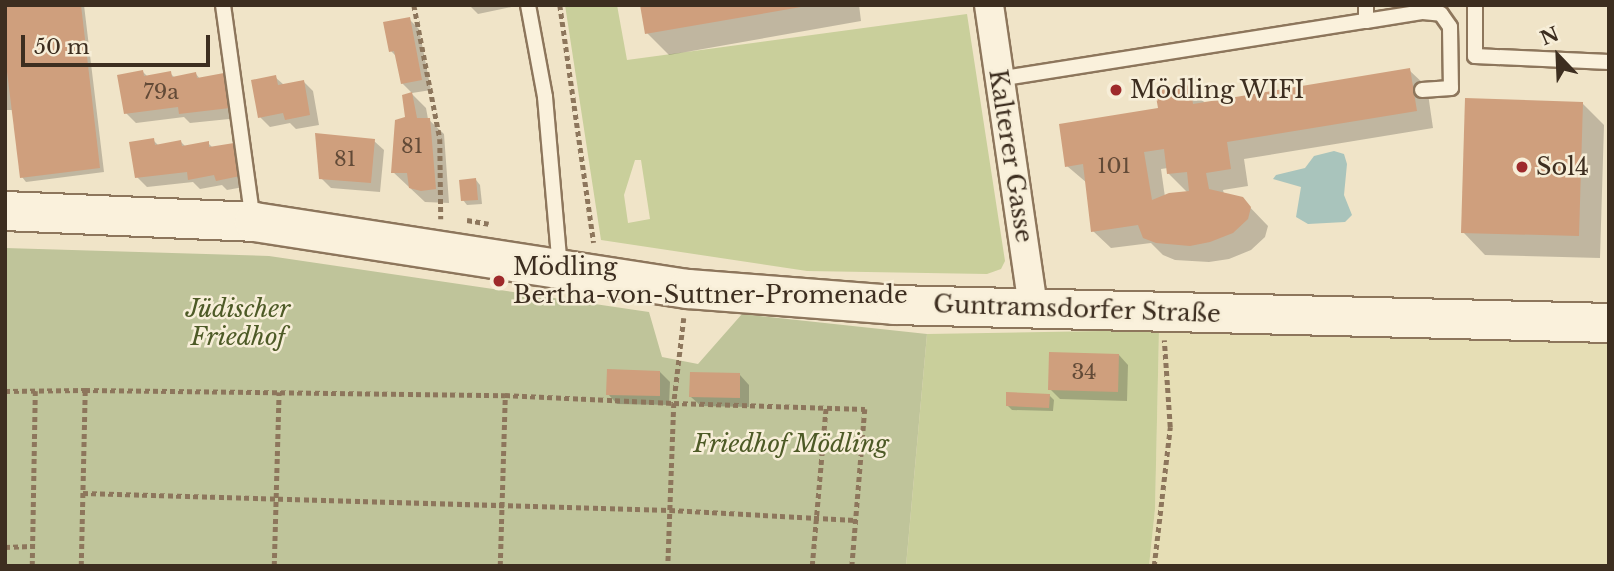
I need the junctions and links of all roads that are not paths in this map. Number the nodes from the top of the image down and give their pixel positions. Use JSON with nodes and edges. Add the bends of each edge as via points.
{"nodes":[{"id":1,"x":223,"y":5,"type":"edge"},
{"id":2,"x":528,"y":5,"type":"edge"},
{"id":3,"x":989,"y":5,"type":"edge"},
{"id":4,"x":1366,"y":5,"type":"edge"},
{"id":5,"x":1475,"y":5,"type":"edge"},
{"id":6,"x":1366,"y":21,"type":"junction"},
{"id":7,"x":1609,"y":62,"type":"edge"},
{"id":8,"x":998,"y":79,"type":"junction"},
{"id":9,"x":1422,"y":90,"type":"dead end"},
{"id":10,"x":5,"y":211,"type":"edge"},
{"id":11,"x":254,"y":222,"type":"junction"},
{"id":12,"x":578,"y":273,"type":"junction"},
{"id":13,"x":1033,"y":306,"type":"junction"},
{"id":14,"x":1609,"y":323,"type":"edge"}],
"edges":[{"from":1,"to":11,"type":"lane"},
{"from":2,"to":12,"type":"lane"},
{"from":3,"to":8,"type":"street","name":"Kalterer Gasse"},
{"from":4,"to":6,"type":"lane"},
{"from":5,"to":7,"type":"lane","via":[[1475,56]]},
{"from":6,"to":8,"type":"lane"},
{"from":6,"to":9,"type":"lane","via":[[1423,12],[1441,14],[1450,27],[1451,88]]},
{"from":8,"to":13,"type":"street","name":"Kalterer Gasse"},
{"from":10,"to":11,"type":"street","name":"Guntramsdorfer Straße"},
{"from":11,"to":12,"type":"street","name":"Guntramsdorfer Straße"},
{"from":12,"to":13,"type":"street","name":"Guntramsdorfer Straße","via":[[688,289],[894,305]]},
{"from":13,"to":14,"type":"street","name":"Guntramsdorfer Straße"}]}
